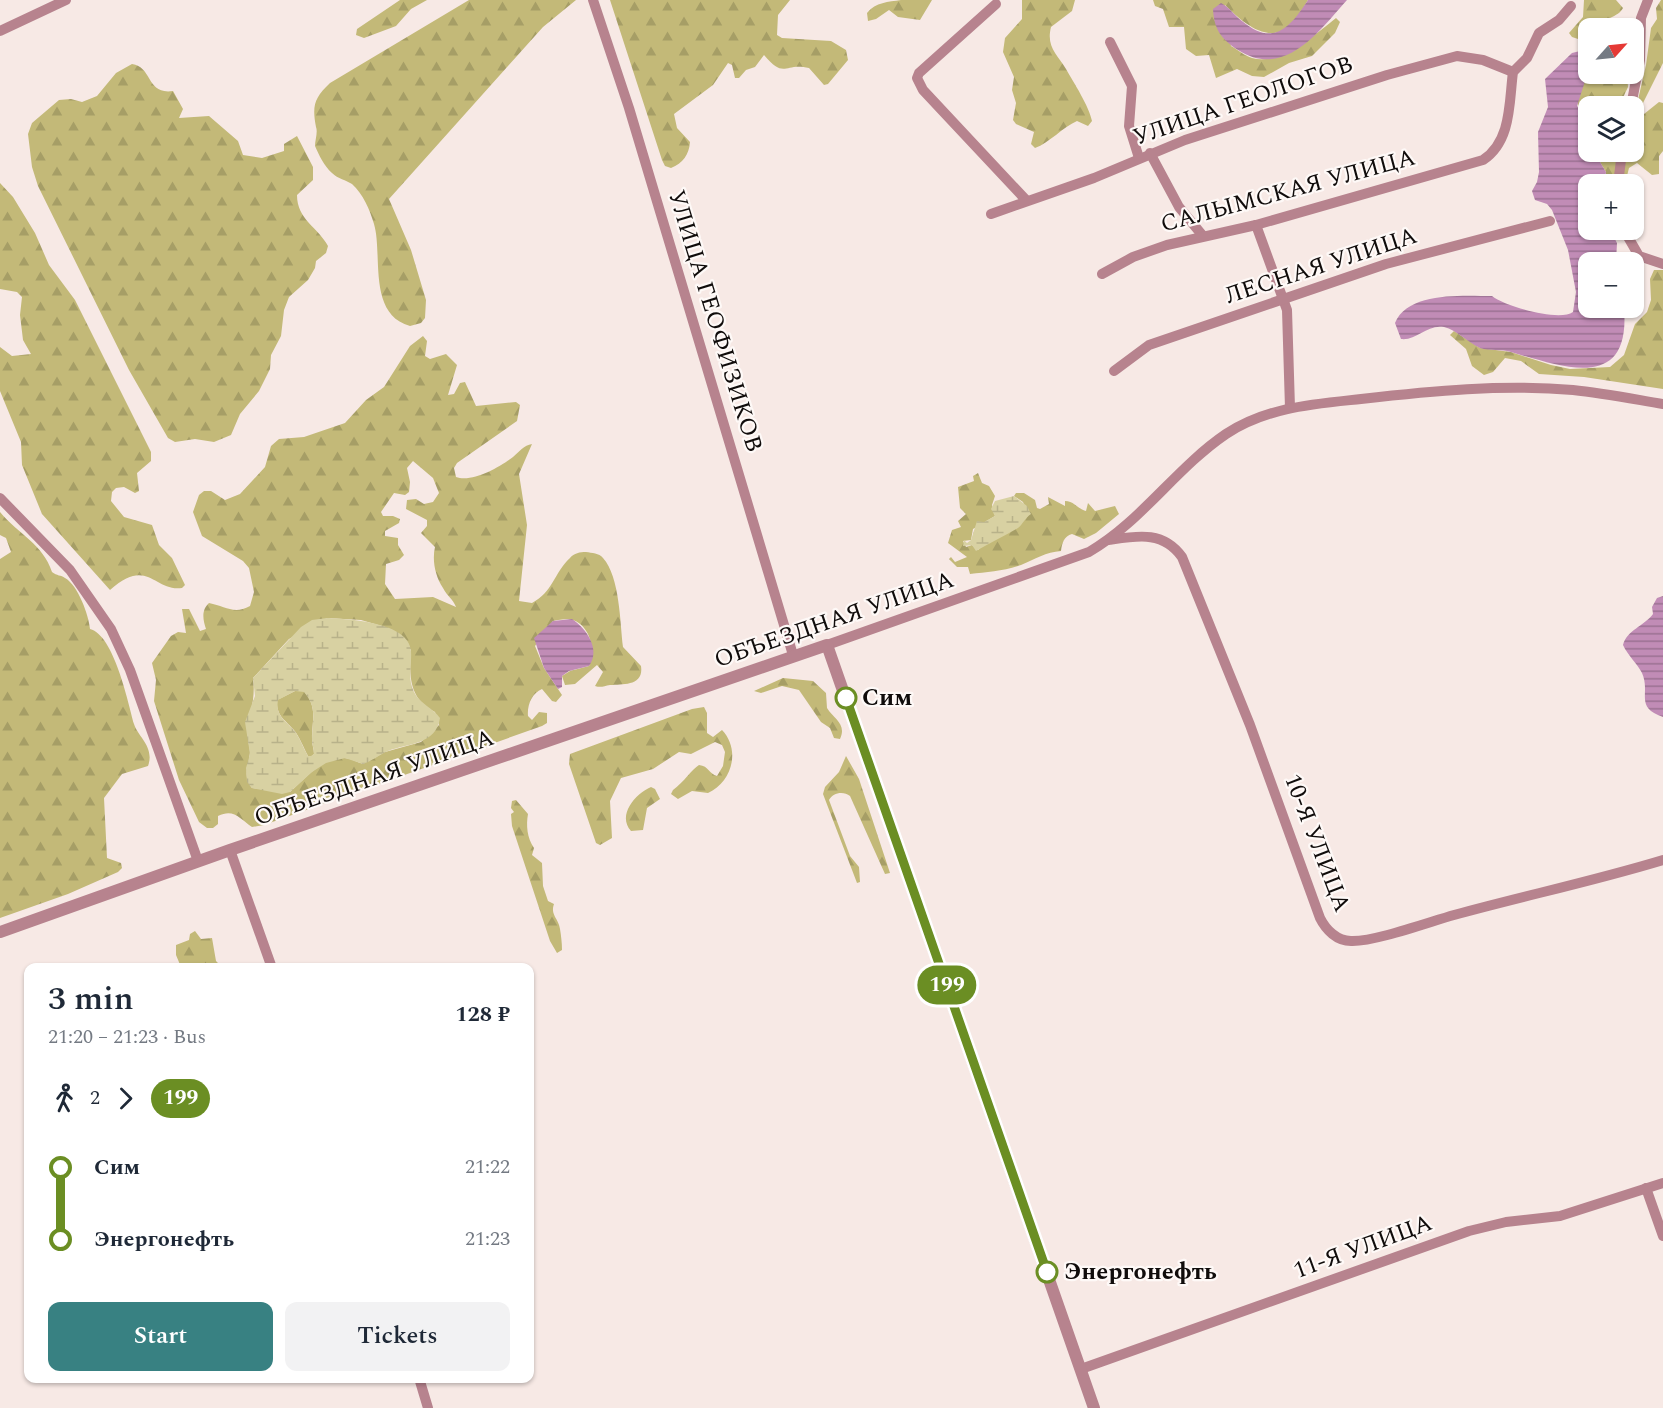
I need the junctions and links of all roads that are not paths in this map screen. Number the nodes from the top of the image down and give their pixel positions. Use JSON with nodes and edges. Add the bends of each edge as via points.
{"nodes":[{"id":1,"x":66,"y":0,"type":"edge"},
{"id":2,"x":593,"y":0,"type":"edge"},
{"id":3,"x":1648,"y":0,"type":"edge"},
{"id":4,"x":996,"y":4,"type":"dead end"},
{"id":5,"x":1571,"y":6,"type":"dead end"},
{"id":6,"x":0,"y":31,"type":"edge"},
{"id":7,"x":1110,"y":42,"type":"dead end"},
{"id":8,"x":1513,"y":72,"type":"junction"},
{"id":9,"x":1633,"y":96,"type":"edge"},
{"id":10,"x":1144,"y":156,"type":"junction"},
{"id":11,"x":1026,"y":200,"type":"junction"},
{"id":12,"x":991,"y":214,"type":"dead end"},
{"id":13,"x":1550,"y":221,"type":"dead end"},
{"id":14,"x":1256,"y":225,"type":"junction"},
{"id":15,"x":1203,"y":236,"type":"junction"},
{"id":16,"x":1630,"y":240,"type":"edge"},
{"id":17,"x":1663,"y":264,"type":"edge"},
{"id":18,"x":1102,"y":274,"type":"dead end"},
{"id":19,"x":1285,"y":299,"type":"junction"},
{"id":20,"x":1114,"y":370,"type":"dead end"},
{"id":21,"x":1663,"y":404,"type":"edge"},
{"id":22,"x":1290,"y":408,"type":"junction"},
{"id":23,"x":0,"y":498,"type":"edge"},
{"id":24,"x":1107,"y":540,"type":"junction"},
{"id":25,"x":827,"y":645,"type":"junction"},
{"id":26,"x":793,"y":655,"type":"junction"},
{"id":27,"x":230,"y":850,"type":"junction"},
{"id":28,"x":1663,"y":860,"type":"edge"},
{"id":29,"x":198,"y":861,"type":"junction"},
{"id":30,"x":0,"y":932,"type":"edge"},
{"id":31,"x":270,"y":963,"type":"edge"},
{"id":32,"x":1663,"y":1183,"type":"edge"},
{"id":33,"x":1646,"y":1188,"type":"junction"},
{"id":34,"x":1663,"y":1236,"type":"edge"},
{"id":35,"x":1081,"y":1369,"type":"junction"},
{"id":36,"x":420,"y":1383,"type":"edge"},
{"id":37,"x":428,"y":1408,"type":"edge"},
{"id":38,"x":1094,"y":1408,"type":"edge"}],
"edges":[{"from":1,"to":6,"type":"street"},
{"from":2,"to":26,"type":"street","name":"УЛИЦА ГЕОФИЗИКОВ"},
{"from":3,"to":9,"type":"street","via":[[1642,12],[1640,60]]},
{"from":4,"to":11,"type":"street","via":[[917,78],[923,90]]},
{"from":5,"to":8,"type":"street","via":[[1562,18],[1539,33],[1527,58]]},
{"from":7,"to":10,"type":"street","via":[[1132,86],[1129,121]]},
{"from":8,"to":10,"type":"street","name":"УЛИЦА ГЕОЛОГОВ","via":[[1483,60],[1448,58]]},
{"from":8,"to":14,"type":"street","name":"САЛЫМСКАЯ УЛИЦА","via":[[1508,120],[1488,157]]},
{"from":10,"to":11,"type":"street","name":"УЛИЦА ГЕОЛОГОВ","via":[[1094,178]]},
{"from":10,"to":15,"type":"street"},
{"from":11,"to":12,"type":"street","name":"УЛИЦА ГЕОЛОГОВ"},
{"from":13,"to":19,"type":"street","name":"ЛЕСНАЯ УЛИЦА","via":[[1386,264]]},
{"from":14,"to":15,"type":"street","name":"САЛЫМСКАЯ УЛИЦА"},
{"from":14,"to":19,"type":"street"},
{"from":15,"to":18,"type":"street","name":"САЛЫМСКАЯ УЛИЦА","via":[[1133,257]]},
{"from":16,"to":17,"type":"street","via":[[1639,256]]},
{"from":19,"to":20,"type":"street","name":"ЛЕСНАЯ УЛИЦА","via":[[1149,345]]},
{"from":19,"to":22,"type":"street"},
{"from":21,"to":22,"type":"street","name":"ОБЪЕЗДНАЯ УЛИЦА","via":[[1533,388],[1442,390]]},
{"from":22,"to":24,"type":"street","name":"ОБЪЕЗДНАЯ УЛИЦА","via":[[1251,420],[1226,434]]},
{"from":23,"to":29,"type":"street","via":[[70,570],[111,629],[130,670]]},
{"from":24,"to":25,"type":"street","name":"ОБЪЕЗДНАЯ УЛИЦА","via":[[1062,563]]},
{"from":24,"to":28,"type":"street","name":"10-Я УЛИЦА","via":[[1155,537],[1172,545],[1182,557],[1250,725],[1320,918],[1338,938],[1360,941]]},
{"from":25,"to":26,"type":"street","name":"ОБЪЕЗДНАЯ УЛИЦА"},
{"from":25,"to":35,"type":"street"},
{"from":26,"to":27,"type":"street","name":"ОБЪЕЗДНАЯ УЛИЦА"},
{"from":27,"to":29,"type":"street","name":"ОБЪЕЗДНАЯ УЛИЦА"},
{"from":27,"to":31,"type":"street"},
{"from":29,"to":30,"type":"street","name":"ОБЪЕЗДНАЯ УЛИЦА"},
{"from":32,"to":33,"type":"street","name":"11-Я УЛИЦА"},
{"from":33,"to":34,"type":"street"},
{"from":33,"to":35,"type":"street","name":"11-Я УЛИЦА","via":[[1560,1216],[1469,1231]]},
{"from":35,"to":38,"type":"street"},
{"from":36,"to":37,"type":"street"}]}
